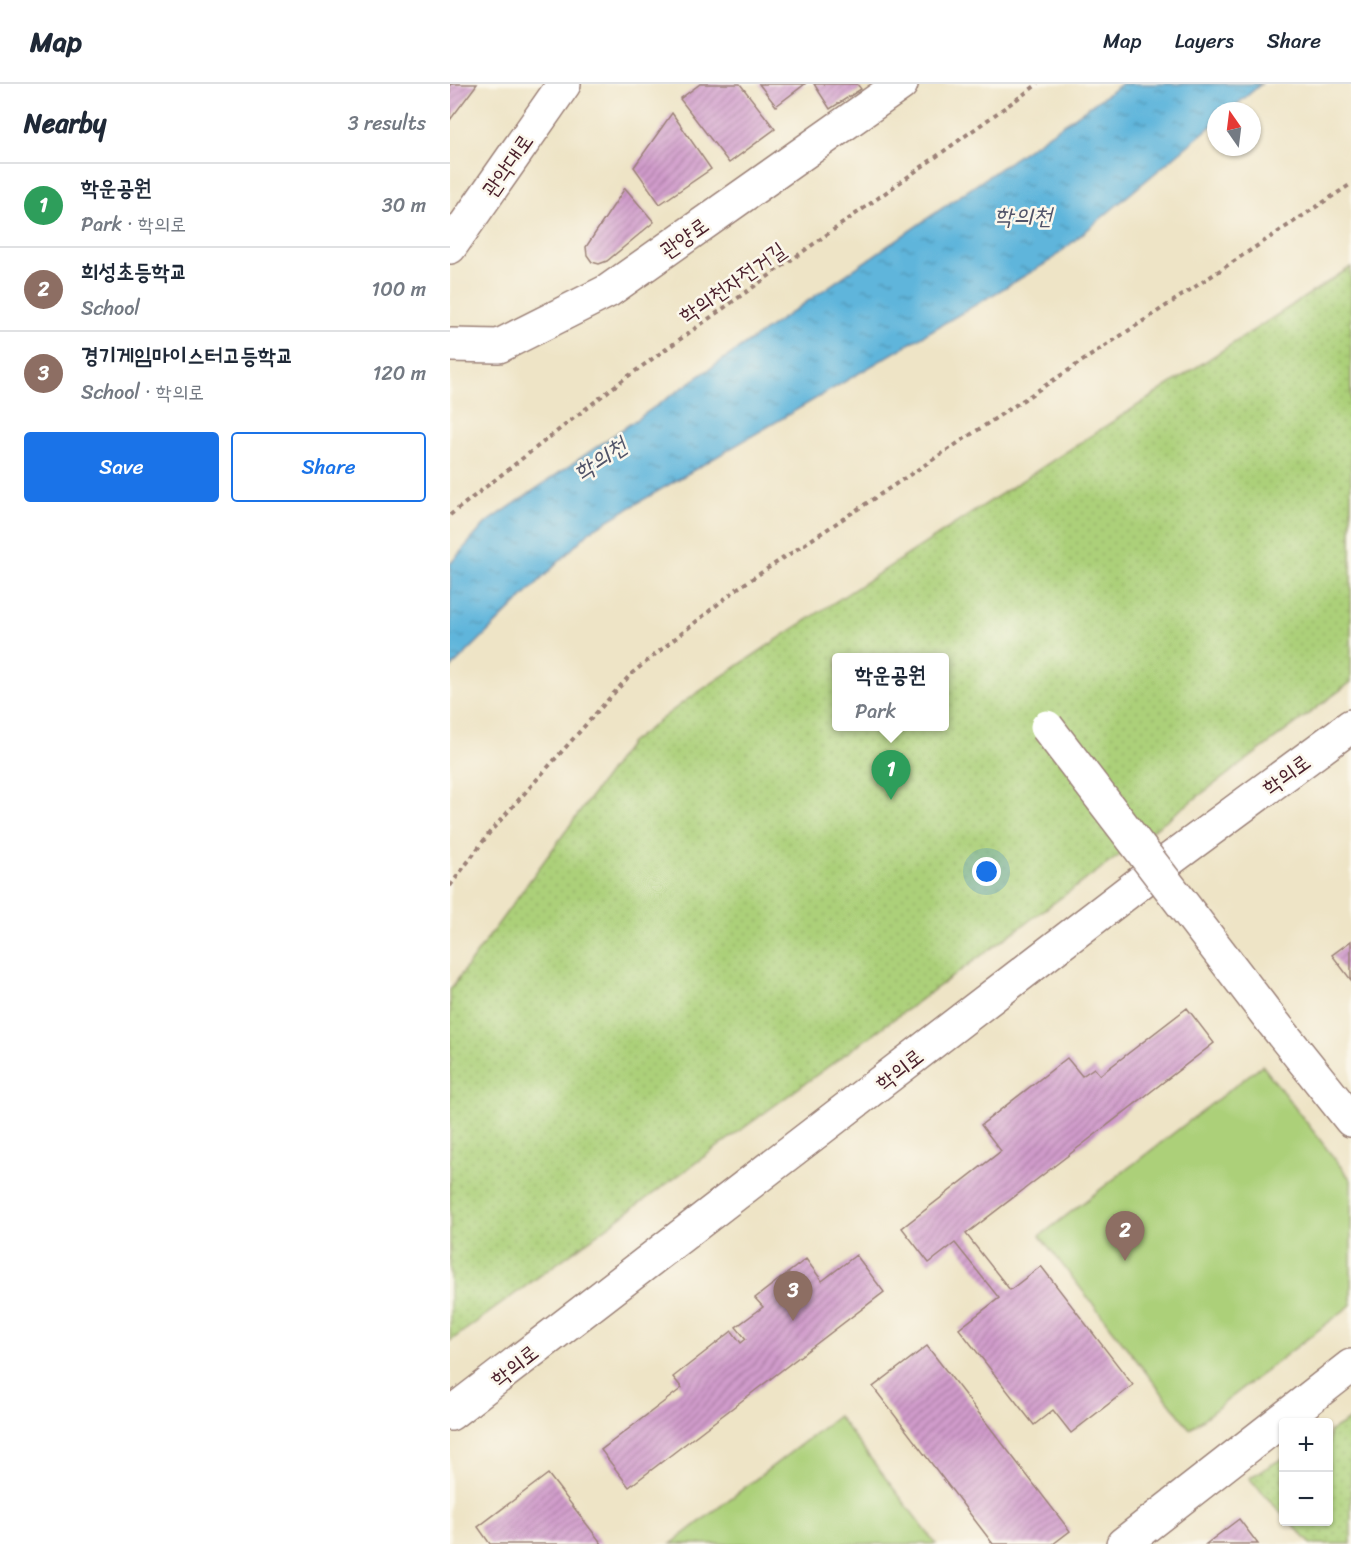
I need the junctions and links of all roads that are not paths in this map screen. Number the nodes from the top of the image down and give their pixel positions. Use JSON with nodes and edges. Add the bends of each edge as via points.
{"nodes":[{"id":1,"x":564,"y":84,"type":"edge"},
{"id":2,"x":901,"y":84,"type":"edge"},
{"id":3,"x":450,"y":247,"type":"edge"},
{"id":4,"x":450,"y":345,"type":"edge"},
{"id":5,"x":1351,"y":726,"type":"edge"},
{"id":6,"x":1047,"y":727,"type":"dead end"},
{"id":7,"x":1351,"y":1120,"type":"edge"},
{"id":8,"x":1351,"y":1366,"type":"edge"},
{"id":9,"x":450,"y":1414,"type":"edge"},
{"id":10,"x":1123,"y":1544,"type":"edge"}],
"edges":[{"from":1,"to":3,"type":"street","name":"관악대로"},
{"from":2,"to":4,"type":"street","name":"관양로","via":[[608,291],[499,345]]},
{"from":5,"to":9,"type":"street","name":"학의로","via":[[1172,858]]},
{"from":6,"to":7,"type":"street","bridge":true},
{"from":8,"to":10,"type":"street"}]}
